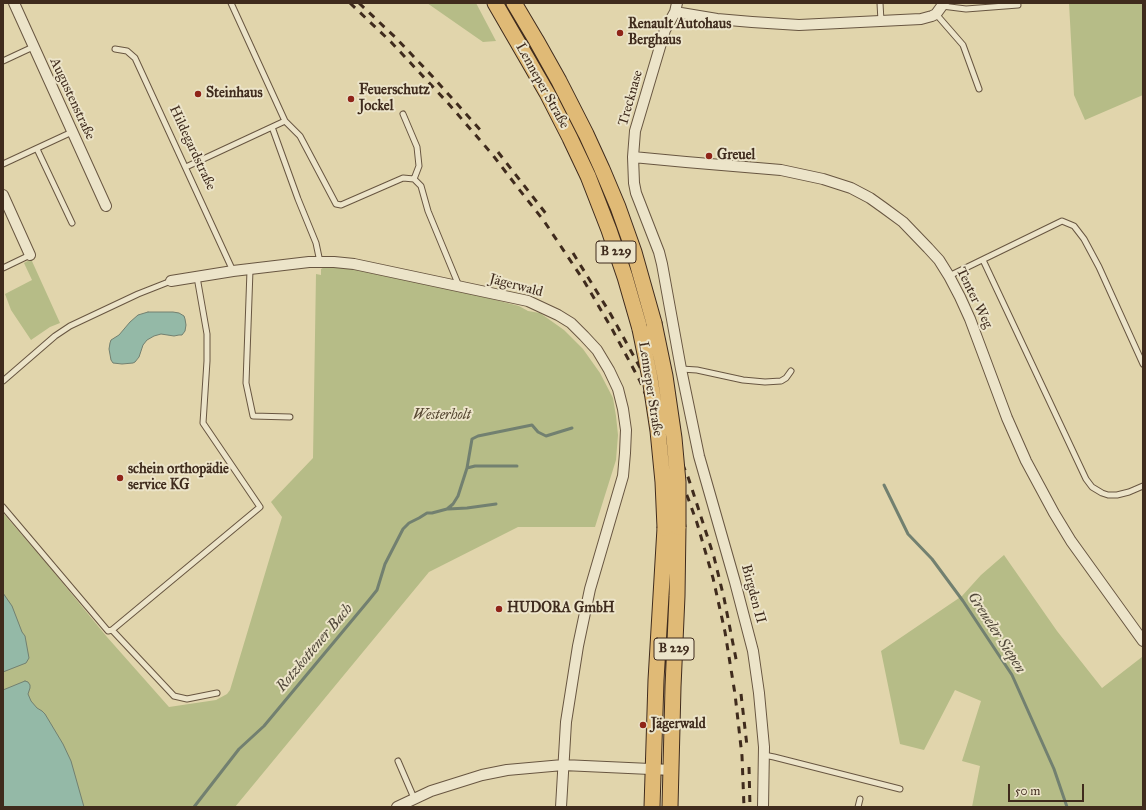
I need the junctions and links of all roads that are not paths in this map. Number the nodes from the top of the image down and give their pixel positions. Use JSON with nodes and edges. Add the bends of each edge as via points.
{"nodes":[{"id":1,"x":14,"y":3,"type":"edge"},
{"id":2,"x":231,"y":3,"type":"edge"},
{"id":3,"x":495,"y":3,"type":"edge"},
{"id":4,"x":514,"y":3,"type":"edge"},
{"id":5,"x":880,"y":3,"type":"edge"},
{"id":6,"x":1018,"y":5,"type":"dead end"},
{"id":7,"x":941,"y":7,"type":"edge"},
{"id":8,"x":676,"y":8,"type":"edge"},
{"id":9,"x":881,"y":21,"type":"junction"},
{"id":10,"x":33,"y":47,"type":"junction"},
{"id":11,"x":115,"y":49,"type":"dead end"},
{"id":12,"x":3,"y":61,"type":"edge"},
{"id":13,"x":979,"y":89,"type":"dead end"},
{"id":14,"x":403,"y":114,"type":"dead end"},
{"id":15,"x":285,"y":121,"type":"junction"},
{"id":16,"x":272,"y":127,"type":"junction"},
{"id":17,"x":72,"y":132,"type":"junction"},
{"id":18,"x":37,"y":149,"type":"junction"},
{"id":19,"x":633,"y":157,"type":"junction"},
{"id":20,"x":3,"y":164,"type":"edge"},
{"id":21,"x":186,"y":168,"type":"junction"},
{"id":22,"x":414,"y":179,"type":"junction"},
{"id":23,"x":3,"y":195,"type":"edge"},
{"id":24,"x":106,"y":206,"type":"dead end"},
{"id":25,"x":72,"y":224,"type":"dead end"},
{"id":26,"x":30,"y":255,"type":"joint"},
{"id":27,"x":983,"y":260,"type":"junction"},
{"id":28,"x":322,"y":262,"type":"junction"},
{"id":29,"x":3,"y":268,"type":"edge"},
{"id":30,"x":250,"y":270,"type":"junction"},
{"id":31,"x":233,"y":271,"type":"junction"},
{"id":32,"x":949,"y":276,"type":"junction"},
{"id":33,"x":197,"y":277,"type":"junction"},
{"id":34,"x":171,"y":281,"type":"joint"},
{"id":35,"x":459,"y":286,"type":"junction"},
{"id":36,"x":647,"y":326,"type":"junction"},
{"id":37,"x":1143,"y":364,"type":"edge"},
{"id":38,"x":681,"y":369,"type":"junction"},
{"id":39,"x":792,"y":371,"type":"dead end"},
{"id":40,"x":3,"y":381,"type":"edge"},
{"id":41,"x":290,"y":417,"type":"dead end"},
{"id":42,"x":1143,"y":486,"type":"edge"},
{"id":43,"x":3,"y":507,"type":"edge"},
{"id":44,"x":672,"y":528,"type":"junction"},
{"id":45,"x":112,"y":630,"type":"junction"},
{"id":46,"x":1143,"y":642,"type":"edge"},
{"id":47,"x":217,"y":693,"type":"dead end"},
{"id":48,"x":764,"y":755,"type":"junction"},
{"id":49,"x":398,"y":761,"type":"dead end"},
{"id":50,"x":563,"y":765,"type":"junction"},
{"id":51,"x":653,"y":770,"type":"junction"},
{"id":52,"x":672,"y":770,"type":"junction"},
{"id":53,"x":900,"y":789,"type":"dead end"},
{"id":54,"x":860,"y":799,"type":"dead end"},
{"id":55,"x":412,"y":802,"type":"edge"},
{"id":56,"x":397,"y":807,"type":"edge"},
{"id":57,"x":560,"y":807,"type":"edge"},
{"id":58,"x":652,"y":807,"type":"edge"},
{"id":59,"x":670,"y":807,"type":"edge"},
{"id":60,"x":763,"y":807,"type":"edge"},
{"id":61,"x":858,"y":807,"type":"edge"}],
"edges":[{"from":1,"to":10,"type":"street","name":"Augustenstraße"},
{"from":2,"to":15,"type":"lane"},
{"from":3,"to":36,"type":"main road","name":"Lenneper Straße","number":"B 229","via":[[547,93],[590,180],[625,277]]},
{"from":4,"to":36,"type":"main road","name":"Lenneper Straße","number":"B 229","via":[[592,145],[618,207],[639,268]]},
{"from":5,"to":9,"type":"lane"},
{"from":6,"to":7,"type":"lane","via":[[966,9]]},
{"from":7,"to":9,"type":"street","via":[[932,16],[921,19]]},
{"from":7,"to":13,"type":"lane","via":[[963,46]]},
{"from":8,"to":9,"type":"street","via":[[717,19],[771,24]]},
{"from":8,"to":19,"type":"street","name":"Trecknase","via":[[665,30],[644,98],[635,131]]},
{"from":10,"to":12,"type":"lane"},
{"from":10,"to":17,"type":"street","name":"Augustenstraße"},
{"from":11,"to":21,"type":"lane","name":"Hildegardstraße","via":[[127,51],[136,58]]},
{"from":14,"to":22,"type":"lane","via":[[417,147],[419,166]]},
{"from":15,"to":16,"type":"lane"},
{"from":15,"to":22,"type":"lane","via":[[300,136],[336,204],[341,205],[403,178]]},
{"from":16,"to":21,"type":"lane"},
{"from":16,"to":28,"type":"lane"},
{"from":17,"to":18,"type":"lane"},
{"from":17,"to":24,"type":"street","name":"Augustenstraße"},
{"from":18,"to":20,"type":"lane"},
{"from":18,"to":25,"type":"lane"},
{"from":19,"to":32,"type":"street","name":"Tenter Weg","via":[[781,170],[846,187],[870,198],[903,222],[928,248]]},
{"from":19,"to":38,"type":"street","via":[[636,193],[659,252]]},
{"from":21,"to":31,"type":"lane","name":"Hildegardstraße"},
{"from":22,"to":35,"type":"lane","via":[[421,186]]},
{"from":23,"to":26,"type":"street"},
{"from":26,"to":29,"type":"lane"},
{"from":27,"to":32,"type":"lane"},
{"from":27,"to":37,"type":"lane","via":[[1062,220],[1074,226],[1099,267]]},
{"from":27,"to":42,"type":"lane","via":[[1086,479],[1092,487],[1108,495],[1129,492]]},
{"from":28,"to":30,"type":"street"},
{"from":28,"to":35,"type":"street","name":"Jägerwald","via":[[354,264]]},
{"from":30,"to":31,"type":"street"},
{"from":30,"to":41,"type":"lane","via":[[246,383],[253,416]]},
{"from":31,"to":33,"type":"street"},
{"from":32,"to":46,"type":"street","name":"Tenter Weg","via":[[970,319],[1007,418],[1038,484],[1071,541]]},
{"from":33,"to":34,"type":"street"},
{"from":33,"to":45,"type":"lane","via":[[207,334],[203,423],[260,507]]},
{"from":34,"to":40,"type":"lane","via":[[70,326],[54,336]]},
{"from":35,"to":50,"type":"street","name":"Jägerwald","via":[[528,301],[570,323],[597,350],[618,389],[623,409],[626,430],[622,476],[582,627],[567,715]]},
{"from":36,"to":44,"type":"main road","name":"Lenneper Straße","number":"B 229","bridge":true,"via":[[665,376],[674,438],[678,482]]},
{"from":38,"to":39,"type":"lane","via":[[765,382],[781,381]]},
{"from":38,"to":48,"type":"street","name":"Birgden II","via":[[699,456],[753,651]]},
{"from":43,"to":45,"type":"lane","via":[[108,631]]},
{"from":44,"to":51,"type":"main road","name":"Lenneper Straße","number":"B 229","via":[[656,680]]},
{"from":44,"to":52,"type":"main road","name":"Lenneper Straße","number":"B 229","via":[[677,596]]},
{"from":45,"to":47,"type":"lane","via":[[174,696],[187,699]]},
{"from":48,"to":53,"type":"lane"},
{"from":48,"to":60,"type":"street","name":"Birgden II"},
{"from":49,"to":55,"type":"lane"},
{"from":50,"to":51,"type":"street"},
{"from":50,"to":55,"type":"street","via":[[482,775],[431,791]]},
{"from":50,"to":57,"type":"street","name":"Jägerwald"},
{"from":51,"to":52,"type":"street"},
{"from":51,"to":58,"type":"main road","name":"Lenneper Straße","number":"B 229"},
{"from":52,"to":59,"type":"main road","name":"Lenneper Straße","number":"B 229"},
{"from":54,"to":61,"type":"lane"},
{"from":55,"to":56,"type":"street"}]}
